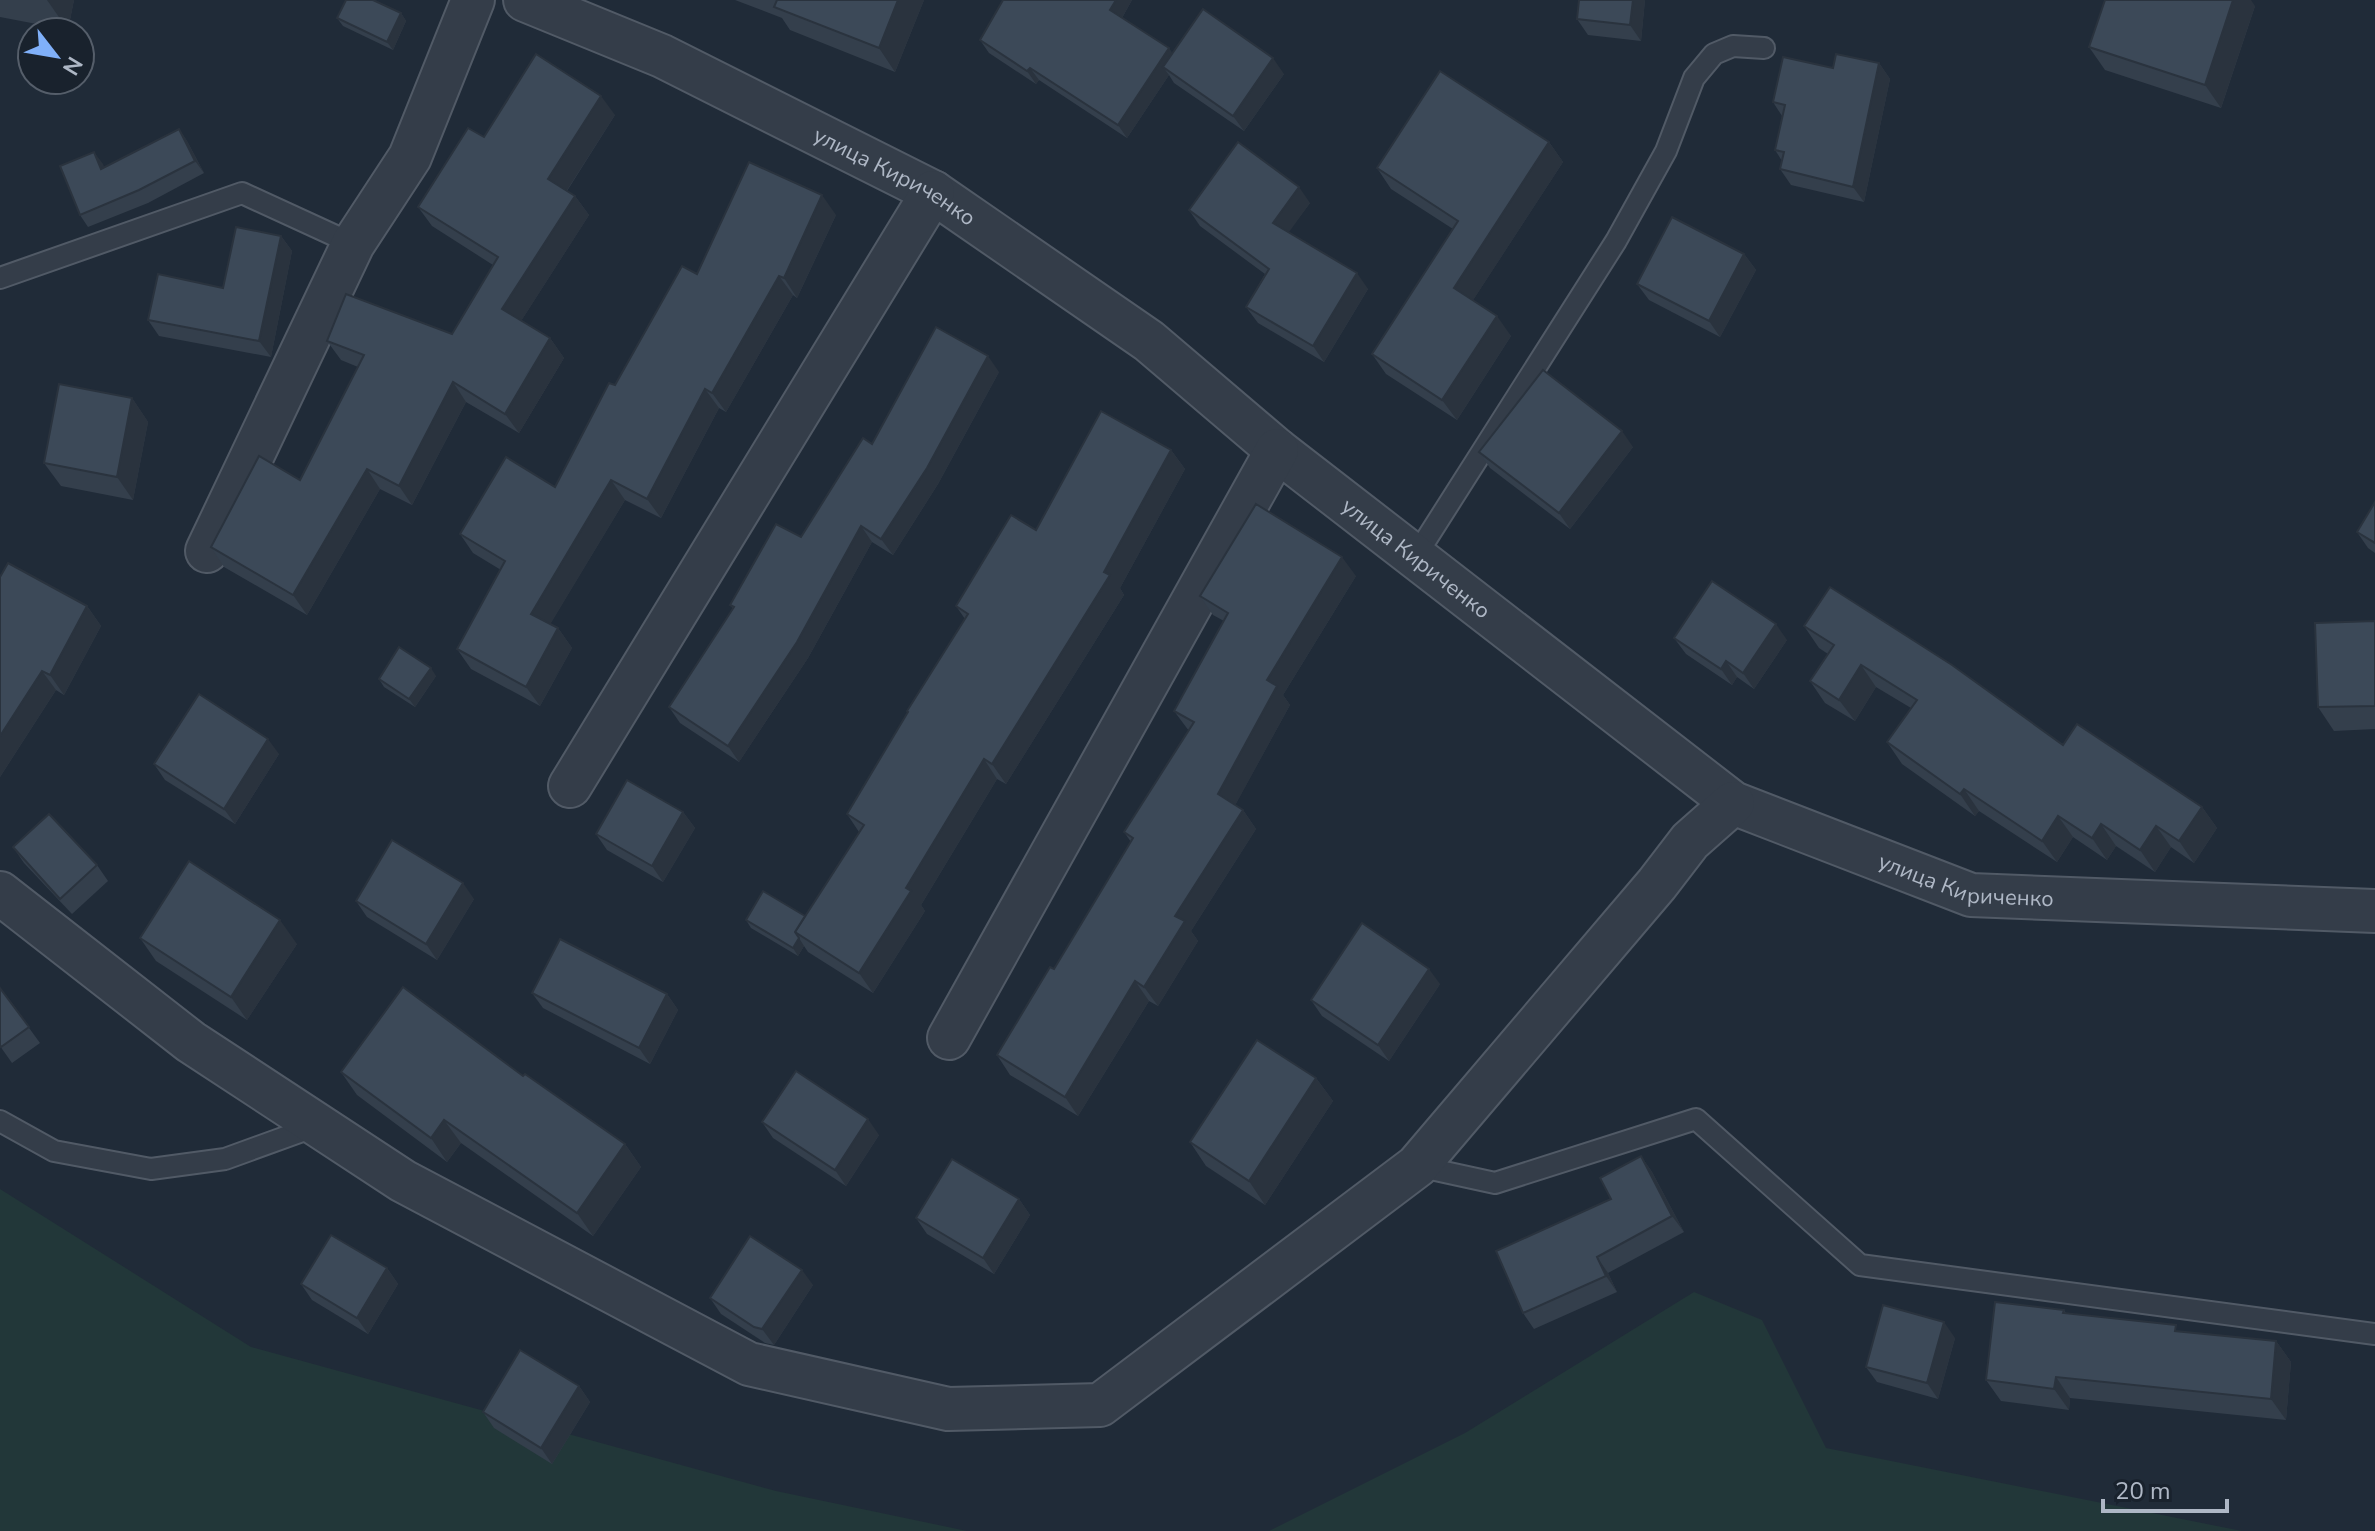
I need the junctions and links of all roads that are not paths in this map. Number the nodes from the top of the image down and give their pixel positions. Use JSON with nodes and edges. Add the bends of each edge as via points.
{"nodes":[{"id":1,"x":473,"y":0,"type":"edge"},
{"id":2,"x":525,"y":0,"type":"edge"},
{"id":3,"x":1764,"y":48,"type":"dead end"},
{"id":4,"x":933,"y":192,"type":"junction"},
{"id":5,"x":353,"y":244,"type":"junction"},
{"id":6,"x":0,"y":278,"type":"edge"},
{"id":7,"x":1277,"y":450,"type":"junction"},
{"id":8,"x":207,"y":551,"type":"dead end"},
{"id":9,"x":1415,"y":557,"type":"junction"},
{"id":10,"x":570,"y":786,"type":"dead end"},
{"id":11,"x":1733,"y":803,"type":"junction"},
{"id":12,"x":0,"y":893,"type":"edge"},
{"id":13,"x":2375,"y":911,"type":"edge"},
{"id":14,"x":949,"y":1038,"type":"dead end"},
{"id":15,"x":0,"y":1121,"type":"edge"},
{"id":16,"x":319,"y":1125,"type":"junction"},
{"id":17,"x":1417,"y":1166,"type":"junction"},
{"id":18,"x":2375,"y":1334,"type":"edge"}],
"edges":[{"from":1,"to":5,"type":"street","via":[[410,157]]},
{"from":2,"to":4,"type":"street","name":"улица Кириченко","via":[[662,56]]},
{"from":3,"to":9,"type":"lane","via":[[1733,46],[1714,54],[1694,78],[1666,151],[1616,241]]},
{"from":4,"to":7,"type":"street","name":"улица Кириченко","via":[[1149,341]]},
{"from":4,"to":10,"type":"street"},
{"from":5,"to":6,"type":"lane","via":[[242,193]]},
{"from":5,"to":8,"type":"street"},
{"from":7,"to":9,"type":"street","name":"улица Кириченко"},
{"from":7,"to":14,"type":"street"},
{"from":9,"to":11,"type":"street","name":"улица Кириченко"},
{"from":11,"to":13,"type":"street","name":"улица Кириченко","via":[[1971,895]]},
{"from":11,"to":17,"type":"street","via":[[1690,841]]},
{"from":12,"to":16,"type":"street","via":[[191,1042]]},
{"from":15,"to":16,"type":"lane","via":[[54,1151],[151,1169],[225,1159]]},
{"from":16,"to":17,"type":"street","via":[[403,1181],[749,1364],[948,1409],[1100,1405]]},
{"from":17,"to":18,"type":"lane","via":[[1495,1183],[1696,1119],[1860,1265]]}]}
